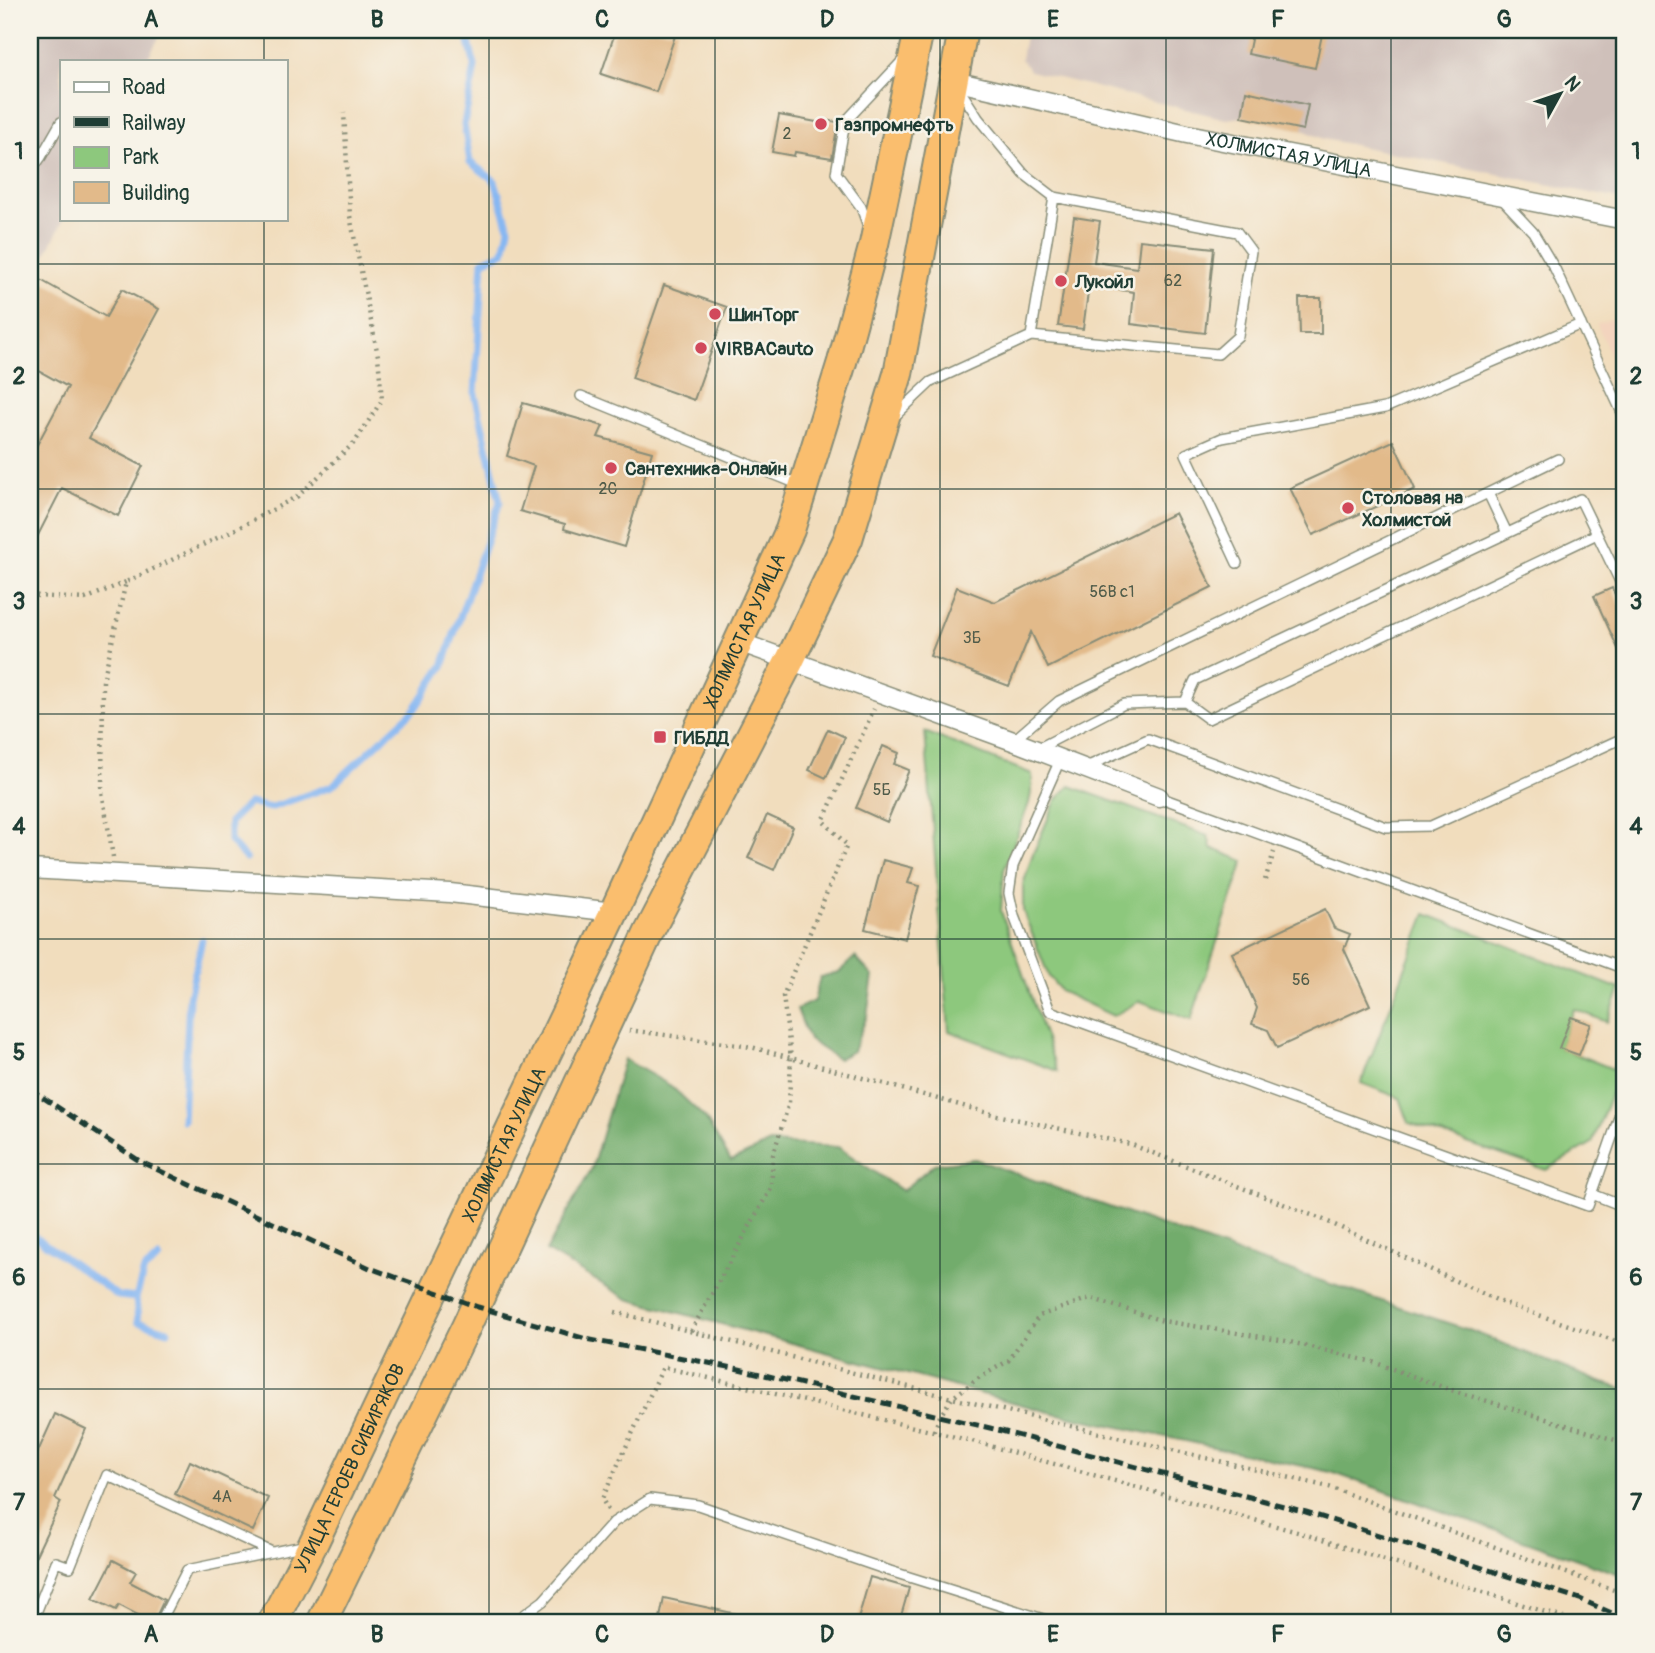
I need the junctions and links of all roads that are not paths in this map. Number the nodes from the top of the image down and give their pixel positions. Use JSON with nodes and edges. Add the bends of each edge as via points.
{"nodes":[{"id":1,"x":963,"y":30,"type":"edge"},
{"id":2,"x":918,"y":37,"type":"edge"},
{"id":3,"x":954,"y":80,"type":"junction"},
{"id":4,"x":60,"y":124,"type":"edge"},
{"id":5,"x":30,"y":172,"type":"edge"},
{"id":6,"x":1054,"y":197,"type":"junction"},
{"id":7,"x":1501,"y":198,"type":"junction"},
{"id":8,"x":1625,"y":220,"type":"edge"},
{"id":9,"x":874,"y":244,"type":"junction"},
{"id":10,"x":1581,"y":324,"type":"junction"},
{"id":11,"x":1031,"y":336,"type":"junction"},
{"id":12,"x":581,"y":396,"type":"dead end"},
{"id":13,"x":1625,"y":419,"type":"edge"},
{"id":14,"x":881,"y":430,"type":"junction"},
{"id":15,"x":1558,"y":459,"type":"dead end"},
{"id":16,"x":803,"y":487,"type":"junction"},
{"id":17,"x":1488,"y":493,"type":"junction"},
{"id":18,"x":1507,"y":533,"type":"junction"},
{"id":19,"x":1597,"y":534,"type":"junction"},
{"id":20,"x":1237,"y":563,"type":"dead end"},
{"id":21,"x":1625,"y":592,"type":"edge"},
{"id":22,"x":739,"y":642,"type":"junction"},
{"id":23,"x":790,"y":660,"type":"junction"},
{"id":24,"x":1185,"y":702,"type":"junction"},
{"id":25,"x":1625,"y":737,"type":"edge"},
{"id":26,"x":1013,"y":741,"type":"junction"},
{"id":27,"x":1035,"y":750,"type":"junction"},
{"id":28,"x":1060,"y":760,"type":"junction"},
{"id":29,"x":1082,"y":768,"type":"junction"},
{"id":30,"x":1159,"y":797,"type":"joint"},
{"id":31,"x":30,"y":869,"type":"edge"},
{"id":32,"x":614,"y":912,"type":"junction"},
{"id":33,"x":1625,"y":969,"type":"edge"},
{"id":34,"x":1625,"y":1100,"type":"edge"},
{"id":35,"x":1592,"y":1194,"type":"junction"},
{"id":36,"x":1625,"y":1207,"type":"edge"},
{"id":37,"x":423,"y":1311,"type":"joint"},
{"id":38,"x":313,"y":1544,"type":"junction"},
{"id":39,"x":272,"y":1552,"type":"junction"},
{"id":40,"x":32,"y":1623,"type":"edge"},
{"id":41,"x":160,"y":1623,"type":"edge"},
{"id":42,"x":272,"y":1623,"type":"edge"},
{"id":43,"x":321,"y":1623,"type":"edge"},
{"id":44,"x":513,"y":1623,"type":"edge"},
{"id":45,"x":1056,"y":1623,"type":"edge"}],
"edges":[{"from":1,"to":3,"type":"highway"},
{"from":2,"to":9,"type":"highway","name":"ХОЛМИСТАЯ УЛИЦА"},
{"from":2,"to":9,"type":"lane","via":[[845,122],[836,173],[861,207]]},
{"from":3,"to":6,"type":"lane","via":[[1024,174]]},
{"from":3,"to":7,"type":"street","name":"ХОЛМИСТАЯ УЛИЦА","via":[[1187,134]]},
{"from":3,"to":14,"type":"highway","via":[[898,374]]},
{"from":4,"to":5,"type":"lane"},
{"from":6,"to":11,"type":"lane"},
{"from":6,"to":11,"type":"lane","via":[[1237,232],[1251,251],[1240,324],[1238,336],[1218,354]]},
{"from":7,"to":8,"type":"street","name":"ХОЛМИСТАЯ УЛИЦА"},
{"from":7,"to":10,"type":"lane","via":[[1533,232]]},
{"from":9,"to":16,"type":"highway","name":"ХОЛМИСТАЯ УЛИЦА"},
{"from":10,"to":13,"type":"lane"},
{"from":10,"to":20,"type":"lane","via":[[1385,408],[1222,438],[1186,454]]},
{"from":11,"to":14,"type":"lane","via":[[932,382]]},
{"from":12,"to":16,"type":"lane"},
{"from":14,"to":23,"type":"highway","via":[[848,539]]},
{"from":15,"to":17,"type":"lane"},
{"from":16,"to":22,"type":"highway","name":"ХОЛМИСТАЯ УЛИЦА","via":[[790,530]]},
{"from":17,"to":18,"type":"lane"},
{"from":17,"to":26,"type":"lane","via":[[1059,701]]},
{"from":18,"to":19,"type":"lane","via":[[1580,499]]},
{"from":18,"to":24,"type":"lane","via":[[1195,680]]},
{"from":19,"to":21,"type":"lane"},
{"from":19,"to":24,"type":"lane","via":[[1208,719]]},
{"from":22,"to":23,"type":"street"},
{"from":22,"to":32,"type":"highway","name":"ХОЛМИСТАЯ УЛИЦА"},
{"from":23,"to":26,"type":"street"},
{"from":23,"to":43,"type":"highway","via":[[649,932],[466,1327]]},
{"from":24,"to":27,"type":"lane","via":[[1124,704]]},
{"from":25,"to":29,"type":"lane","via":[[1432,826],[1386,827],[1148,739]]},
{"from":26,"to":27,"type":"street"},
{"from":27,"to":28,"type":"street"},
{"from":28,"to":29,"type":"street"},
{"from":28,"to":35,"type":"lane","via":[[1013,866],[1009,893],[1050,1011],[1588,1206]]},
{"from":29,"to":30,"type":"street"},
{"from":30,"to":33,"type":"lane"},
{"from":31,"to":32,"type":"street","via":[[450,893]]},
{"from":32,"to":37,"type":"highway","name":"ХОЛМИСТАЯ УЛИЦА"},
{"from":34,"to":35,"type":"lane"},
{"from":35,"to":36,"type":"lane"},
{"from":37,"to":38,"type":"highway","name":"УЛИЦА ГЕРОЕВ СИБИРЯКОВ"},
{"from":38,"to":39,"type":"lane"},
{"from":38,"to":42,"type":"highway","name":"УЛИЦА ГЕРОЕВ СИБИРЯКОВ"},
{"from":39,"to":40,"type":"lane","via":[[107,1475],[70,1567],[57,1562]]},
{"from":39,"to":41,"type":"lane","via":[[187,1570]]},
{"from":44,"to":45,"type":"lane","via":[[543,1601],[614,1522],[650,1499],[698,1505]]}]}
